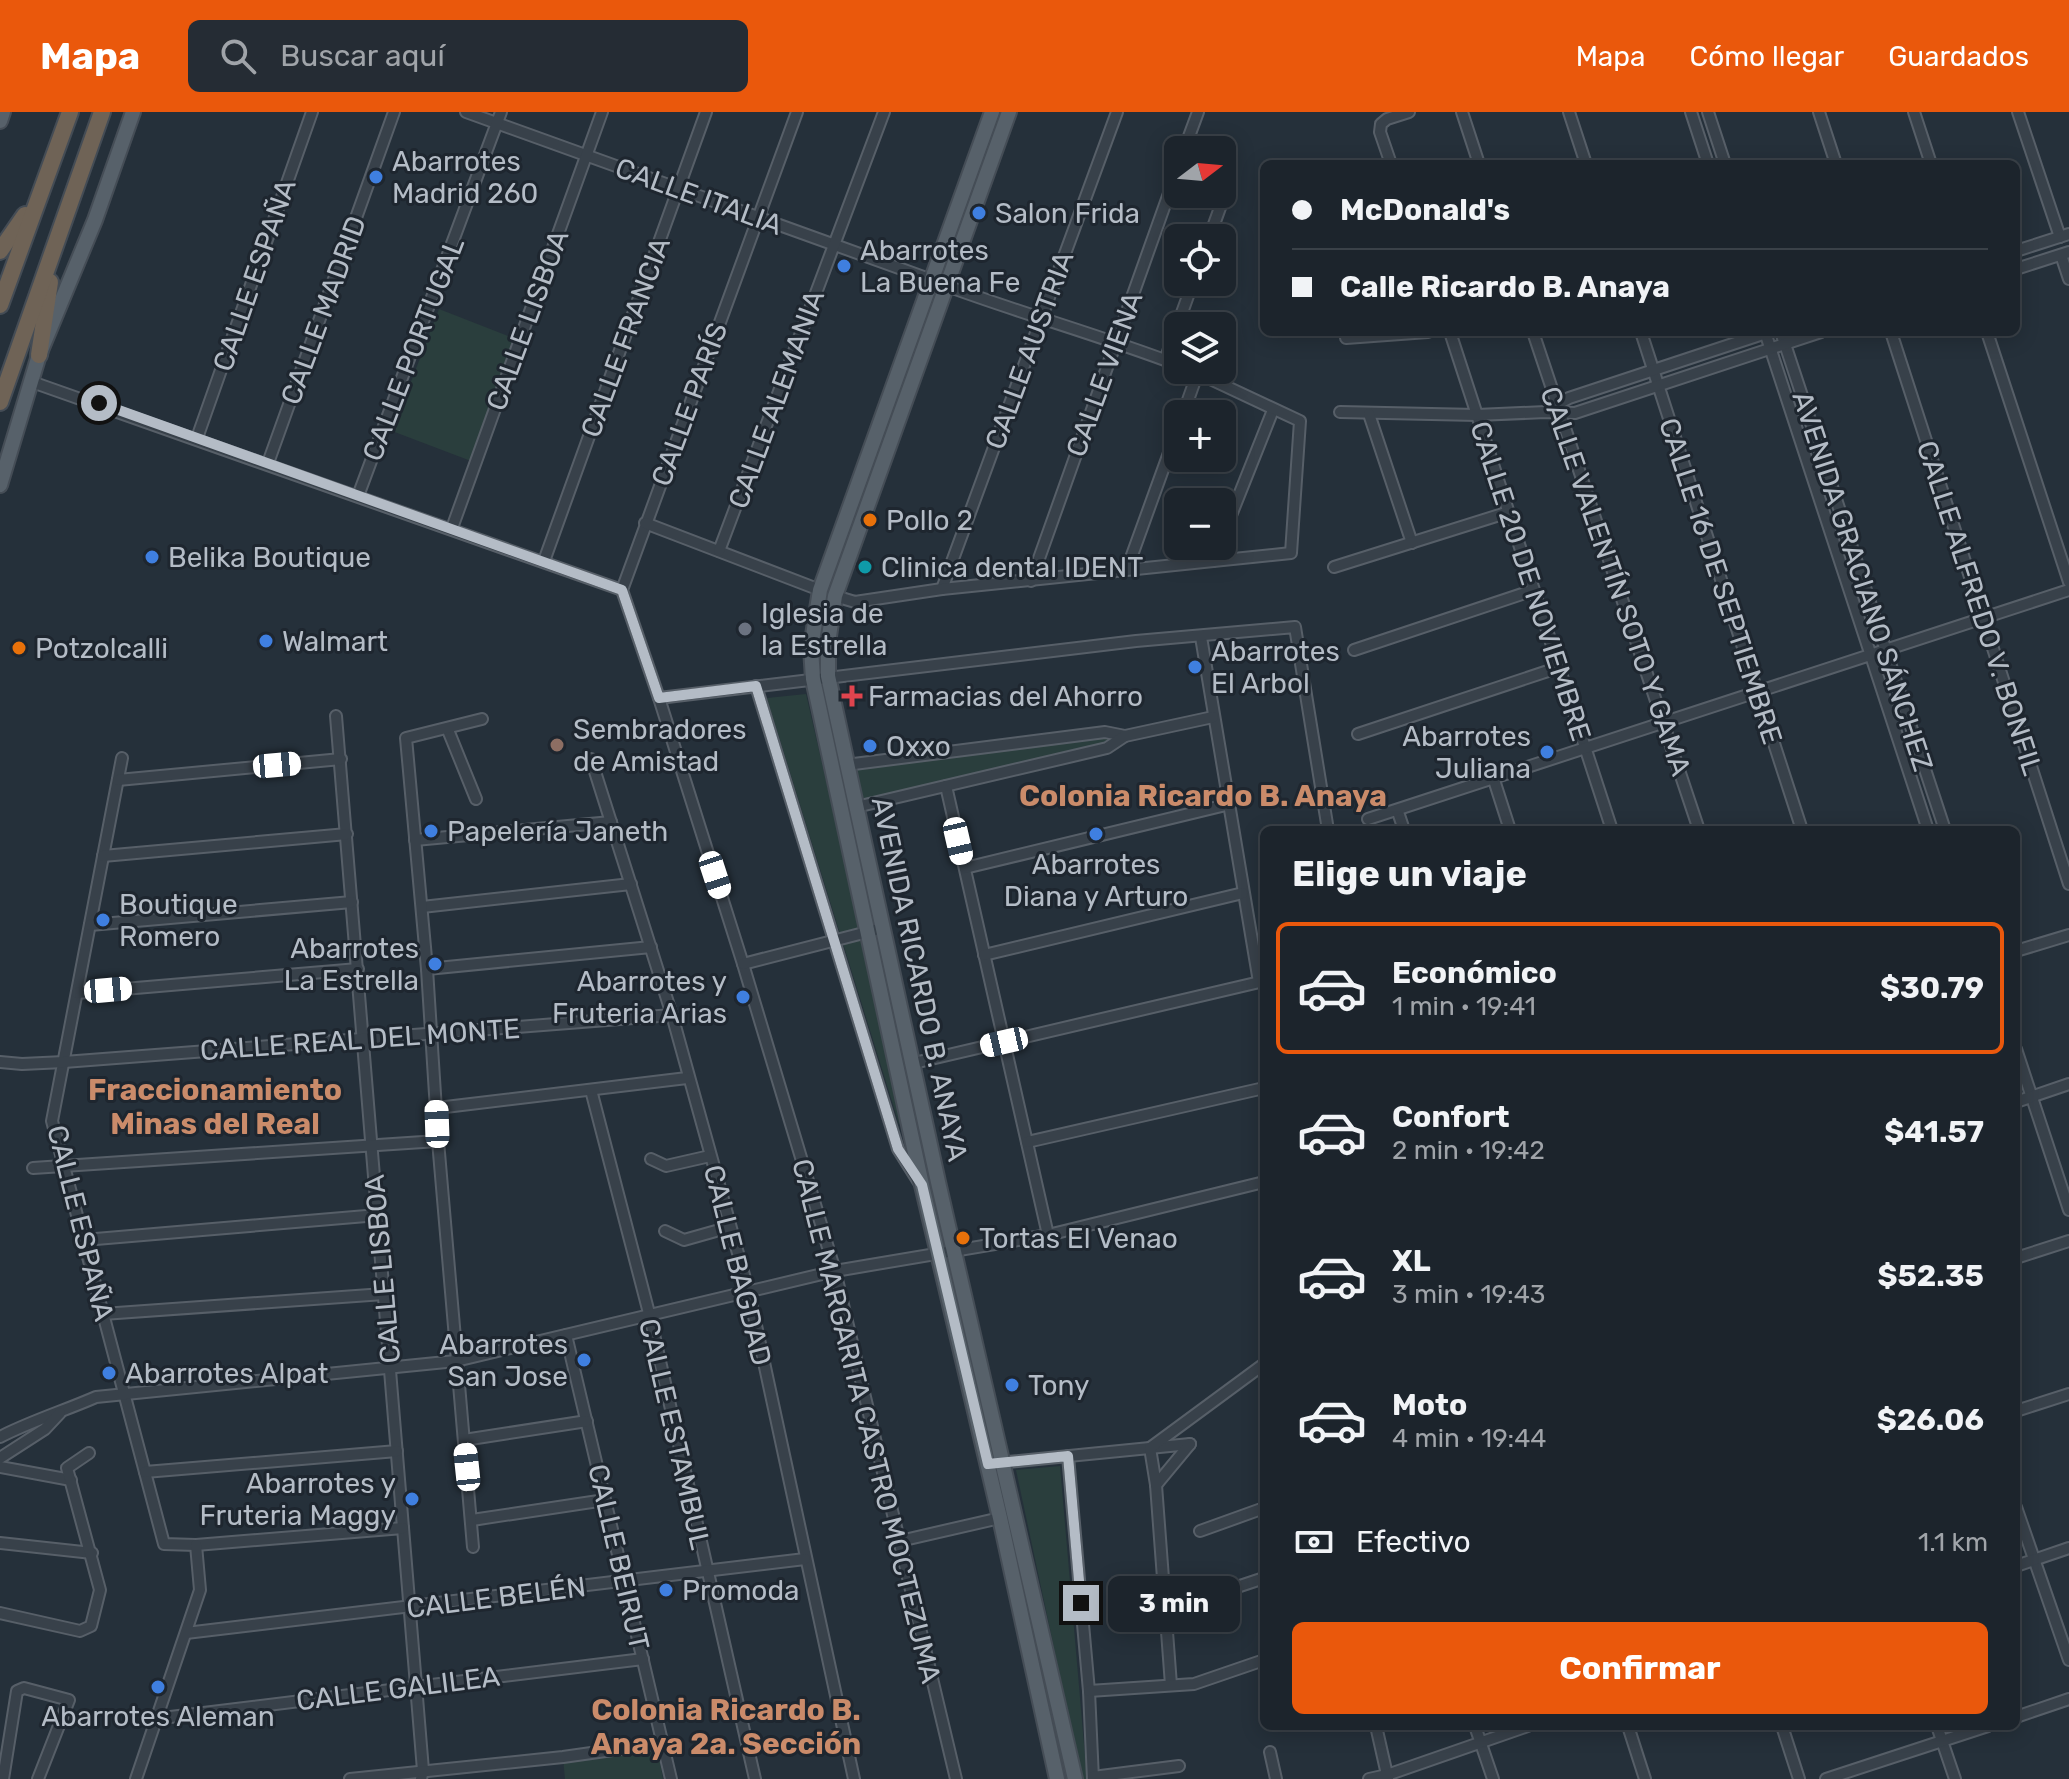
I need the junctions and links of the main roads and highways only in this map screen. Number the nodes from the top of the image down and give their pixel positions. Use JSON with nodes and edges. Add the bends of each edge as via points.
{"nodes":[{"id":1,"x":3,"y":112,"type":"edge"},
{"id":2,"x":70,"y":112,"type":"edge"},
{"id":3,"x":102,"y":112,"type":"edge"},
{"id":4,"x":133,"y":112,"type":"edge"},
{"id":5,"x":992,"y":112,"type":"edge"},
{"id":6,"x":1009,"y":112,"type":"edge"},
{"id":7,"x":0,"y":121,"type":"edge"},
{"id":8,"x":38,"y":197,"type":"junction"},
{"id":9,"x":958,"y":207,"type":"junction"},
{"id":10,"x":973,"y":213,"type":"junction"},
{"id":11,"x":56,"y":244,"type":"junction"},
{"id":12,"x":0,"y":251,"type":"edge"},
{"id":13,"x":0,"y":305,"type":"edge"},
{"id":14,"x":905,"y":353,"type":"junction"},
{"id":15,"x":39,"y":355,"type":"junction"},
{"id":16,"x":921,"y":359,"type":"junction"},
{"id":17,"x":0,"y":402,"type":"edge"},
{"id":18,"x":0,"y":485,"type":"edge"},
{"id":19,"x":820,"y":678,"type":"junction"},
{"id":20,"x":973,"y":1364,"type":"junction"},
{"id":21,"x":1057,"y":1779,"type":"edge"},
{"id":22,"x":1075,"y":1779,"type":"edge"}],
"edges":[{"from":1,"to":7,"type":"main road"},
{"from":2,"to":8,"type":"highway"},
{"from":3,"to":11,"type":"highway"},
{"from":4,"to":15,"type":"main road"},
{"from":5,"to":9,"type":"main road","name":"AVENIDA RICARDO B. ANAYA"},
{"from":6,"to":10,"type":"main road","name":"AVENIDA RICARDO B. ANAYA"},
{"from":8,"to":12,"type":"highway"},
{"from":8,"to":13,"type":"highway"},
{"from":9,"to":10,"type":"main road"},
{"from":9,"to":14,"type":"main road","name":"AVENIDA RICARDO B. ANAYA"},
{"from":10,"to":16,"type":"main road","name":"AVENIDA RICARDO B. ANAYA"},
{"from":11,"to":15,"type":"highway"},
{"from":11,"to":17,"type":"highway"},
{"from":14,"to":16,"type":"main road"},
{"from":14,"to":19,"type":"main road","name":"AVENIDA RICARDO B. ANAYA","via":[[820,590],[811,648]]},
{"from":15,"to":18,"type":"main road"},
{"from":16,"to":19,"type":"main road","name":"AVENIDA RICARDO B. ANAYA","via":[[835,596]]},
{"from":19,"to":20,"type":"main road","name":"AVENIDA RICARDO B. ANAYA","via":[[846,765],[914,1063]]},
{"from":19,"to":20,"type":"main road","name":"AVENIDA RICARDO B. ANAYA","via":[[922,1185]]},
{"from":20,"to":21,"type":"main road","name":"AVENIDA RICARDO B. ANAYA","via":[[988,1464]]},
{"from":20,"to":22,"type":"main road","name":"AVENIDA RICARDO B. ANAYA","via":[[1004,1463]]}]}
